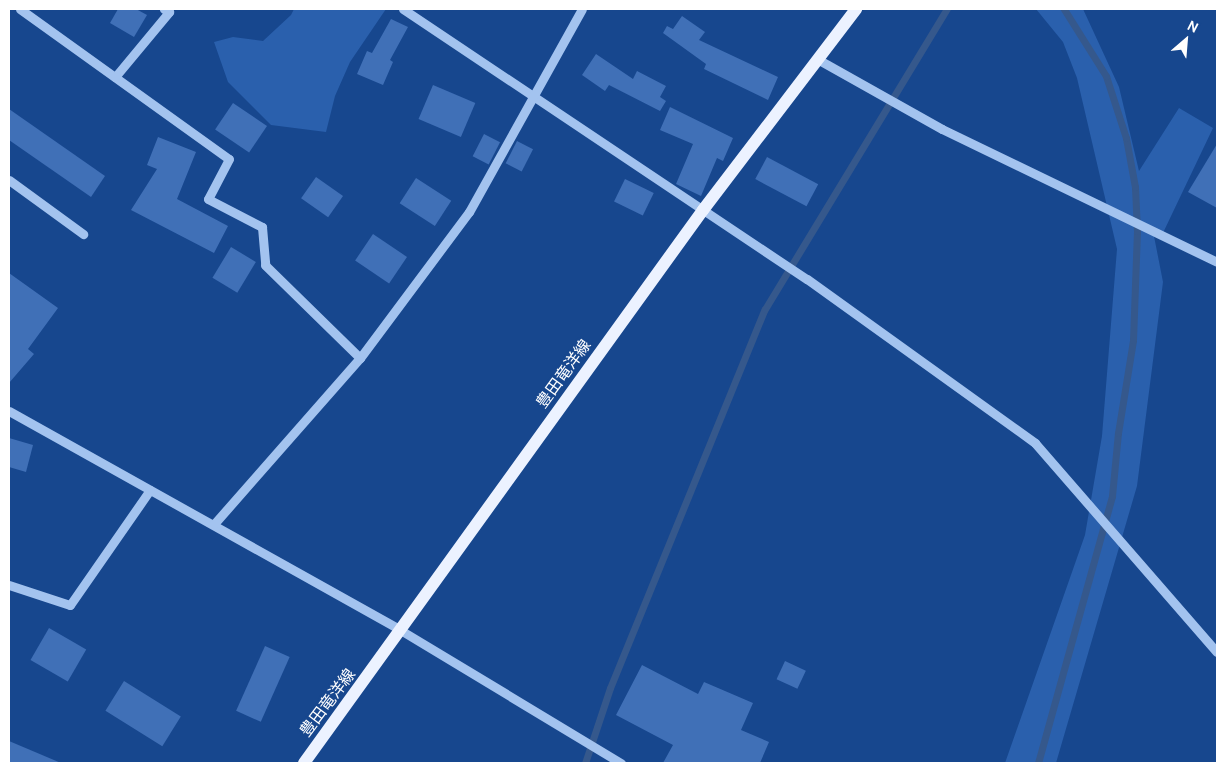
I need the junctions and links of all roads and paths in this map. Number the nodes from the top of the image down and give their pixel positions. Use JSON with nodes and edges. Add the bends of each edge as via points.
{"nodes":[{"id":1,"x":20,"y":9,"type":"edge"},
{"id":2,"x":164,"y":9,"type":"edge"},
{"id":3,"x":403,"y":9,"type":"edge"},
{"id":4,"x":582,"y":9,"type":"edge"},
{"id":5,"x":856,"y":9,"type":"edge"},
{"id":6,"x":819,"y":60,"type":"junction"},
{"id":7,"x":115,"y":77,"type":"junction"},
{"id":8,"x":534,"y":99,"type":"junction"},
{"id":9,"x":9,"y":180,"type":"edge"},
{"id":10,"x":703,"y":210,"type":"junction"},
{"id":11,"x":83,"y":234,"type":"dead end"},
{"id":12,"x":1217,"y":262,"type":"edge"},
{"id":13,"x":360,"y":358,"type":"junction"},
{"id":14,"x":9,"y":411,"type":"edge"},
{"id":15,"x":150,"y":490,"type":"junction"},
{"id":16,"x":214,"y":524,"type":"junction"},
{"id":17,"x":9,"y":586,"type":"edge"},
{"id":18,"x":402,"y":631,"type":"junction"},
{"id":19,"x":1217,"y":652,"type":"edge"},
{"id":20,"x":304,"y":763,"type":"edge"},
{"id":21,"x":620,"y":763,"type":"edge"}],
"edges":[{"from":1,"to":7,"type":"street"},
{"from":2,"to":7,"type":"street","via":[[169,12]]},
{"from":3,"to":8,"type":"street"},
{"from":4,"to":8,"type":"street"},
{"from":5,"to":6,"type":"main road","name":"豊田竜洋線"},
{"from":6,"to":10,"type":"main road","name":"豊田竜洋線"},
{"from":6,"to":12,"type":"street","via":[[942,129]]},
{"from":7,"to":13,"type":"street","via":[[229,159],[208,199],[262,227],[265,265]]},
{"from":8,"to":10,"type":"street"},
{"from":8,"to":13,"type":"street","via":[[469,212]]},
{"from":9,"to":11,"type":"street"},
{"from":10,"to":18,"type":"main road","name":"豊田竜洋線"},
{"from":10,"to":19,"type":"street","via":[[807,279],[1035,443]]},
{"from":13,"to":16,"type":"street"},
{"from":14,"to":15,"type":"street"},
{"from":15,"to":16,"type":"street"},
{"from":15,"to":17,"type":"street","via":[[70,605]]},
{"from":16,"to":18,"type":"street"},
{"from":18,"to":20,"type":"main road","name":"豊田竜洋線"},
{"from":18,"to":21,"type":"street"}]}
